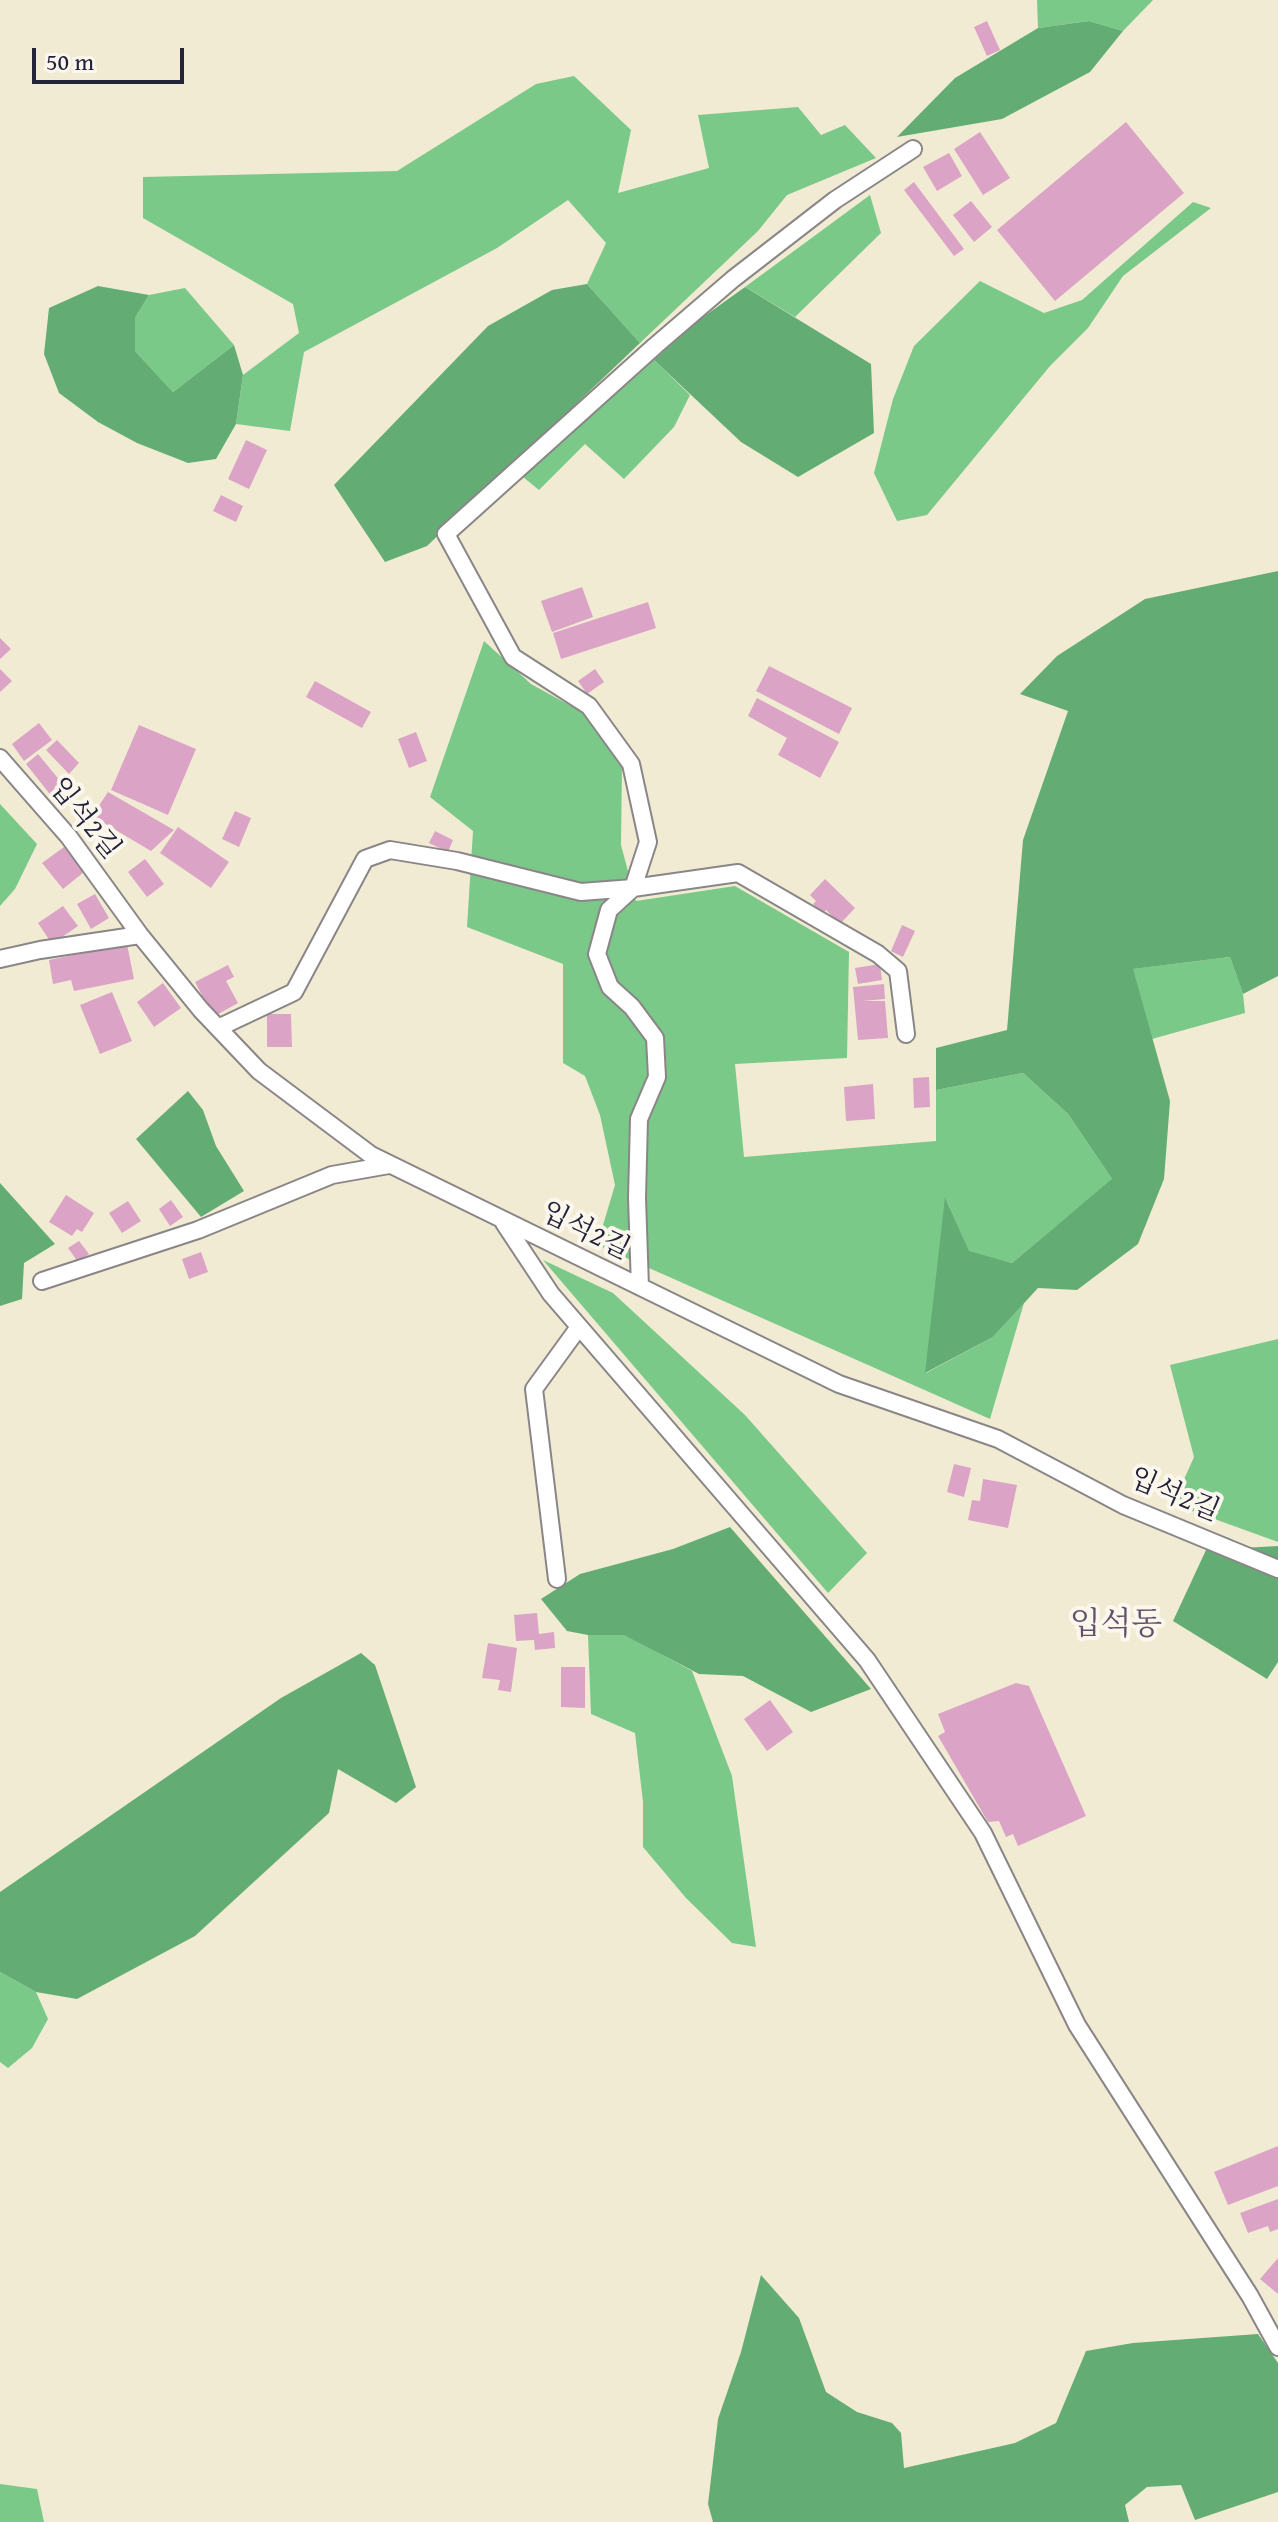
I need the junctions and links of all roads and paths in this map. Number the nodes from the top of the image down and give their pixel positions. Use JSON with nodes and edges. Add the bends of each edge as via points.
{"nodes":[{"id":1,"x":913,"y":149,"type":"dead end"},
{"id":2,"x":0,"y":758,"type":"edge"},
{"id":3,"x":633,"y":888,"type":"junction"},
{"id":4,"x":140,"y":935,"type":"junction"},
{"id":5,"x":0,"y":959,"type":"edge"},
{"id":6,"x":218,"y":1028,"type":"junction"},
{"id":7,"x":906,"y":1034,"type":"dead end"},
{"id":8,"x":389,"y":1165,"type":"junction"},
{"id":9,"x":503,"y":1221,"type":"junction"},
{"id":10,"x":42,"y":1281,"type":"dead end"},
{"id":11,"x":640,"y":1287,"type":"junction"},
{"id":12,"x":579,"y":1327,"type":"junction"},
{"id":13,"x":1278,"y":1569,"type":"edge"},
{"id":14,"x":557,"y":1579,"type":"dead end"},
{"id":15,"x":1278,"y":2347,"type":"edge"}],
"edges":[{"from":1,"to":3,"type":"street","via":[[835,200],[733,279],[446,534],[513,657],[589,706],[631,764],[648,842]]},
{"from":2,"to":4,"type":"street","name":"입석2길","via":[[69,837]]},
{"from":3,"to":6,"type":"street","via":[[581,892],[457,861],[390,850],[377,854],[365,859],[294,992]]},
{"from":3,"to":7,"type":"street","via":[[738,873],[878,954],[898,971]]},
{"from":3,"to":11,"type":"street","via":[[609,910],[597,954],[610,987],[655,1038],[657,1077],[639,1119]]},
{"from":4,"to":5,"type":"street"},
{"from":4,"to":6,"type":"street","name":"입석2길"},
{"from":6,"to":8,"type":"street","name":"입석2길","via":[[259,1071]]},
{"from":8,"to":9,"type":"street","name":"입석2길"},
{"from":8,"to":10,"type":"street","via":[[332,1175],[198,1230]]},
{"from":9,"to":11,"type":"street","name":"입석2길"},
{"from":9,"to":12,"type":"street"},
{"from":11,"to":13,"type":"street","name":"입석2길","via":[[839,1384],[998,1439],[1123,1505]]},
{"from":12,"to":14,"type":"street","via":[[534,1389]]},
{"from":12,"to":15,"type":"street","via":[[867,1660],[983,1833],[1077,2025]]}]}
